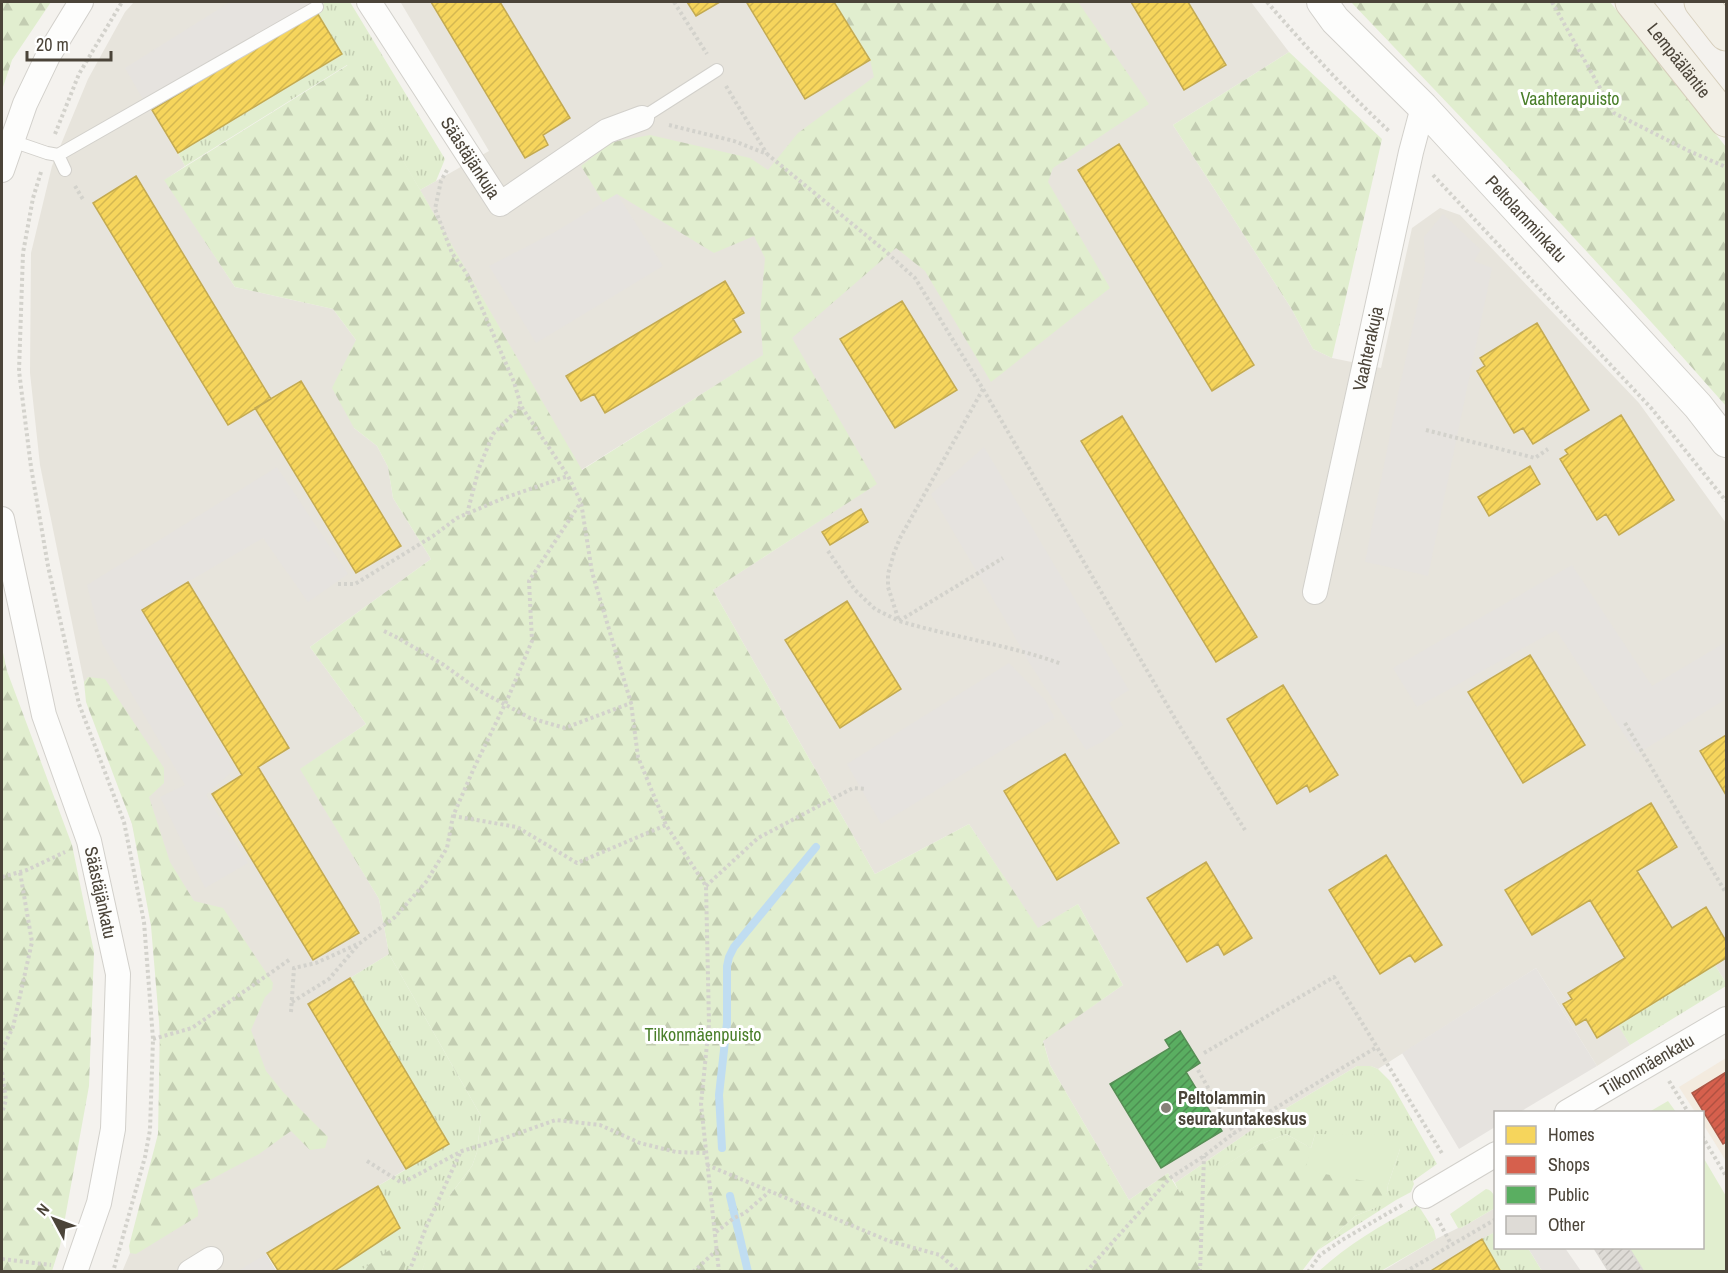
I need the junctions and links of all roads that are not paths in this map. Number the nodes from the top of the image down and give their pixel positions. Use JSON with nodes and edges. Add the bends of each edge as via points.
{"nodes":[{"id":1,"x":81,"y":2,"type":"edge"},
{"id":2,"x":369,"y":2,"type":"edge"},
{"id":3,"x":1322,"y":2,"type":"edge"},
{"id":4,"x":1632,"y":2,"type":"edge"},
{"id":5,"x":1701,"y":2,"type":"edge"},
{"id":6,"x":317,"y":7,"type":"dead end"},
{"id":7,"x":1726,"y":34,"type":"edge"},
{"id":8,"x":717,"y":70,"type":"dead end"},
{"id":9,"x":1423,"y":108,"type":"junction"},
{"id":10,"x":642,"y":118,"type":"joint"},
{"id":11,"x":1726,"y":120,"type":"edge"},
{"id":12,"x":12,"y":141,"type":"junction"},
{"id":13,"x":52,"y":154,"type":"junction"},
{"id":14,"x":2,"y":170,"type":"edge"},
{"id":15,"x":65,"y":170,"type":"dead end"},
{"id":16,"x":1726,"y":442,"type":"edge"},
{"id":17,"x":2,"y":519,"type":"edge"},
{"id":18,"x":1315,"y":591,"type":"dead end"},
{"id":19,"x":1726,"y":1019,"type":"edge"},
{"id":20,"x":1570,"y":1111,"type":"edge"},
{"id":21,"x":1494,"y":1157,"type":"edge"},
{"id":22,"x":1430,"y":1205,"type":"road end"},
{"id":23,"x":212,"y":1258,"type":"dead end"},
{"id":24,"x":75,"y":1272,"type":"edge"},
{"id":25,"x":190,"y":1272,"type":"edge"}],
"edges":[{"from":1,"to":12,"type":"street","via":[[48,56]]},
{"from":2,"to":10,"type":"street","name":"Säästäjänkuja","via":[[500,204],[607,131]]},
{"from":3,"to":9,"type":"street","name":"Peltolamminkatu","via":[[1335,20]]},
{"from":4,"to":11,"type":"main road","name":"Lempääläntie"},
{"from":5,"to":7,"type":"main road"},
{"from":6,"to":13,"type":"lane"},
{"from":8,"to":10,"type":"lane"},
{"from":9,"to":16,"type":"street","name":"Peltolamminkatu","via":[[1698,406]]},
{"from":9,"to":18,"type":"street","name":"Vaahterakuja"},
{"from":12,"to":13,"type":"lane"},
{"from":12,"to":14,"type":"street"},
{"from":13,"to":15,"type":"lane"},
{"from":17,"to":24,"type":"street","name":"Säästäjänkatu","via":[[44,714],[89,841],[118,974],[113,1129],[99,1203]]},
{"from":19,"to":20,"type":"street","name":"Tilkonmäenkatu"},
{"from":21,"to":22,"type":"street"},
{"from":23,"to":25,"type":"street"}]}
